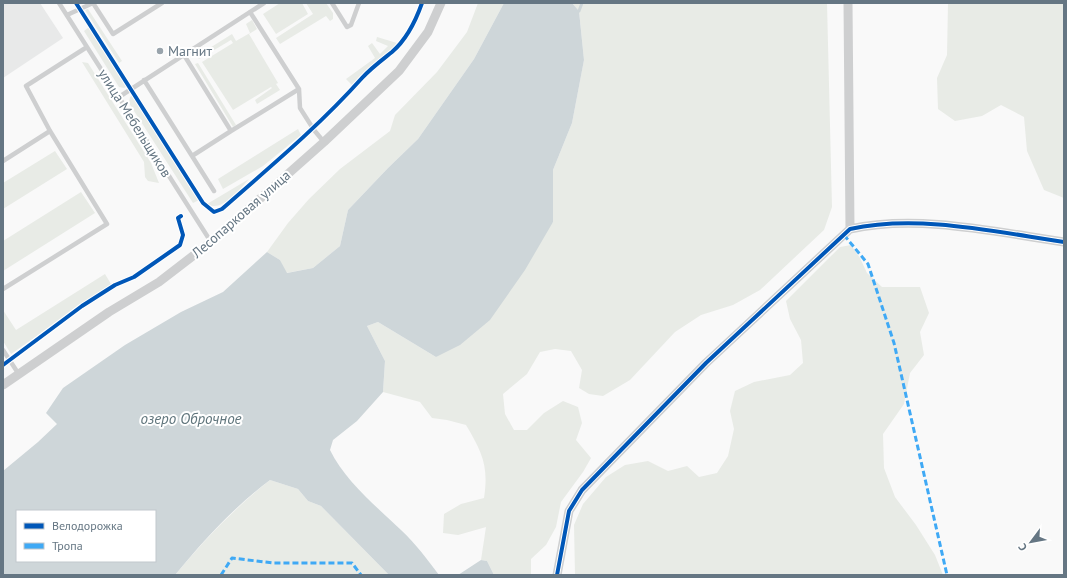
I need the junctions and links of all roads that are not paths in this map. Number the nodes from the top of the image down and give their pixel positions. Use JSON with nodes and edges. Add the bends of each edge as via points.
{"nodes":[{"id":1,"x":59,"y":3,"type":"edge"},
{"id":2,"x":93,"y":3,"type":"edge"},
{"id":3,"x":162,"y":3,"type":"edge"},
{"id":4,"x":264,"y":3,"type":"edge"},
{"id":5,"x":332,"y":3,"type":"edge"},
{"id":6,"x":359,"y":3,"type":"edge"},
{"id":7,"x":441,"y":3,"type":"edge"},
{"id":8,"x":848,"y":3,"type":"edge"},
{"id":9,"x":250,"y":12,"type":"junction"},
{"id":10,"x":67,"y":15,"type":"junction"},
{"id":11,"x":87,"y":47,"type":"junction"},
{"id":12,"x":184,"y":55,"type":"junction"},
{"id":13,"x":144,"y":80,"type":"junction"},
{"id":14,"x":299,"y":89,"type":"junction"},
{"id":15,"x":119,"y":97,"type":"junction"},
{"id":16,"x":50,"y":131,"type":"junction"},
{"id":17,"x":231,"y":132,"type":"junction"},
{"id":18,"x":324,"y":142,"type":"junction"},
{"id":19,"x":192,"y":156,"type":"junction"},
{"id":20,"x":3,"y":161,"type":"edge"},
{"id":21,"x":214,"y":191,"type":"dead end"},
{"id":22,"x":850,"y":229,"type":"junction"},
{"id":23,"x":211,"y":242,"type":"junction"},
{"id":24,"x":1064,"y":242,"type":"edge"},
{"id":25,"x":3,"y":289,"type":"edge"},
{"id":26,"x":3,"y":350,"type":"edge"},
{"id":27,"x":18,"y":373,"type":"junction"},
{"id":28,"x":3,"y":385,"type":"edge"},
{"id":29,"x":557,"y":575,"type":"edge"}],
"edges":[{"from":1,"to":10,"type":"lane","name":"улица Мебельщиков"},
{"from":2,"to":3,"type":"lane","via":[[113,34]]},
{"from":2,"to":10,"type":"lane"},
{"from":4,"to":9,"type":"lane"},
{"from":5,"to":6,"type":"lane","via":[[347,27],[351,25]]},
{"from":7,"to":18,"type":"street","name":"Лесопарковая улица","via":[[428,32],[399,71]]},
{"from":8,"to":22,"type":"street"},
{"from":9,"to":12,"type":"lane"},
{"from":9,"to":14,"type":"lane"},
{"from":10,"to":11,"type":"lane","name":"улица Мебельщиков"},
{"from":11,"to":15,"type":"lane","name":"улица Мебельщиков"},
{"from":11,"to":16,"type":"lane","via":[[26,86]]},
{"from":12,"to":13,"type":"lane"},
{"from":12,"to":17,"type":"lane"},
{"from":13,"to":15,"type":"lane"},
{"from":13,"to":19,"type":"lane"},
{"from":14,"to":17,"type":"lane"},
{"from":14,"to":18,"type":"lane","via":[[300,108]]},
{"from":15,"to":23,"type":"lane","name":"улица Мебельщиков"},
{"from":16,"to":20,"type":"lane"},
{"from":16,"to":25,"type":"lane","via":[[107,224]]},
{"from":17,"to":19,"type":"lane"},
{"from":18,"to":23,"type":"street","name":"Лесопарковая улица"},
{"from":19,"to":21,"type":"lane"},
{"from":22,"to":24,"type":"street","via":[[875,224],[902,223],[967,228]]},
{"from":22,"to":29,"type":"street","via":[[706,362],[582,490],[569,511]]},
{"from":23,"to":27,"type":"street","name":"Лесопарковая улица","via":[[159,282]]},
{"from":26,"to":27,"type":"lane"},
{"from":27,"to":28,"type":"street","name":"Лесопарковая улица"}]}
